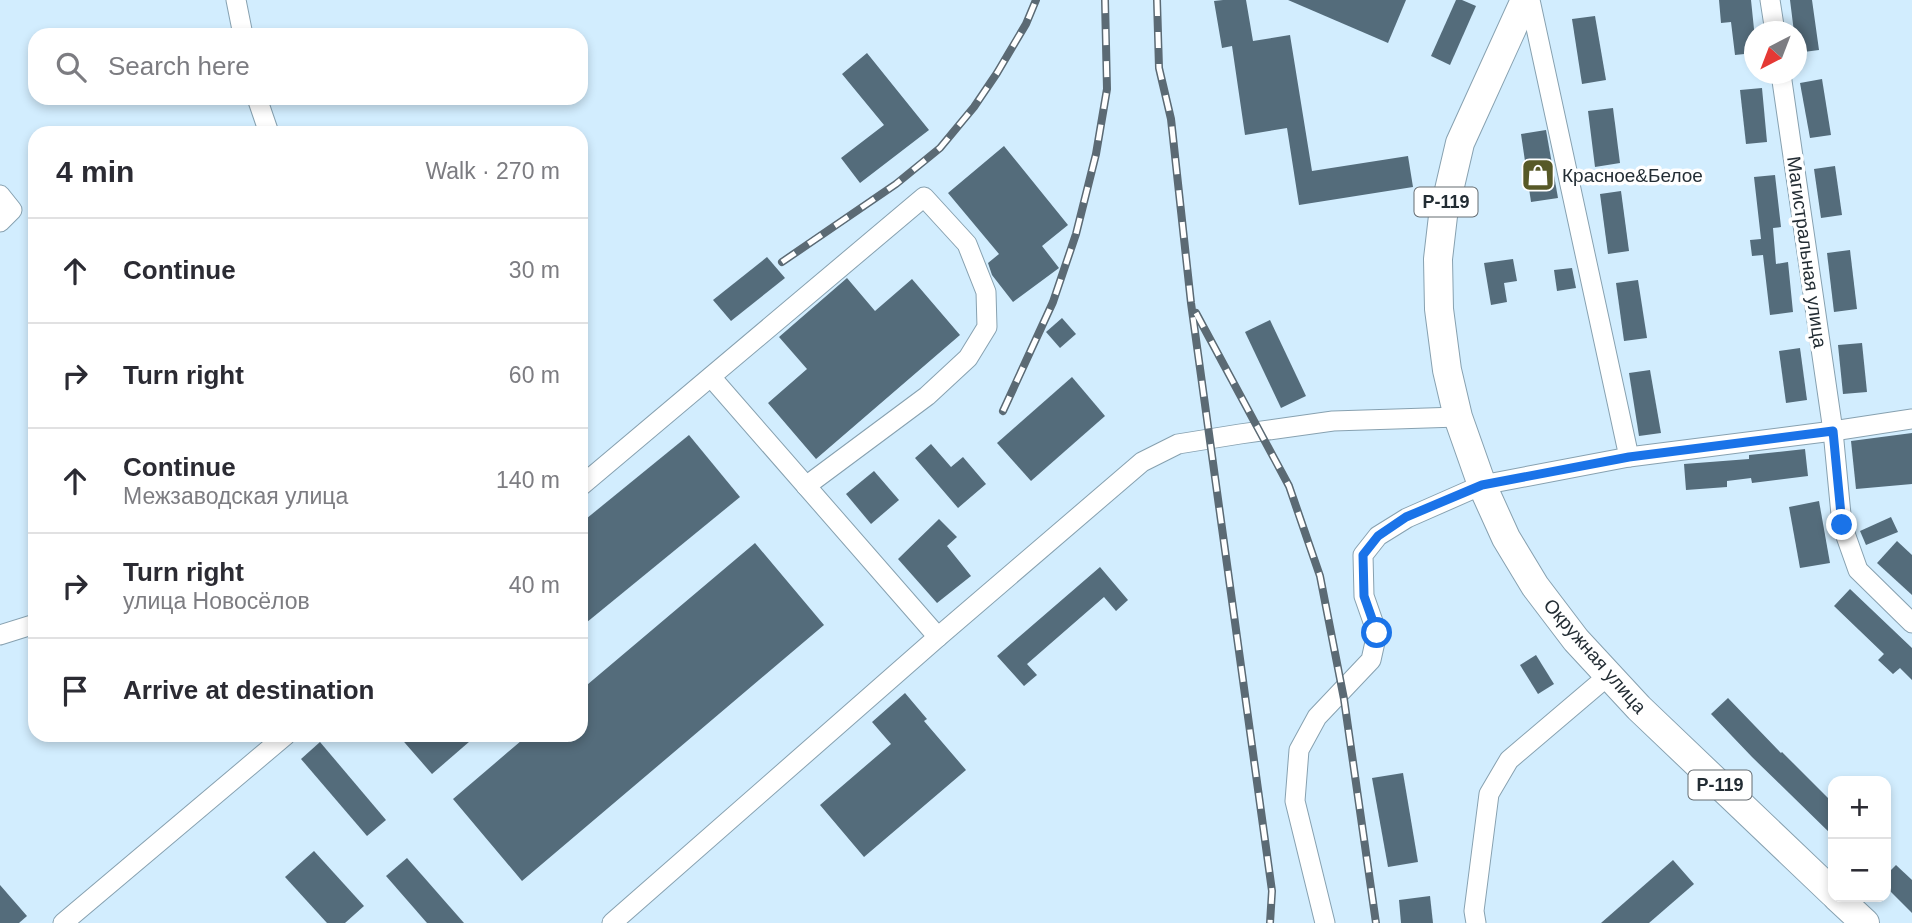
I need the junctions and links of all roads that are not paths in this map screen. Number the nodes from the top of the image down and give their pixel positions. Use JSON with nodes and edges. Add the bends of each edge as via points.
{"nodes":[{"id":1,"x":236,"y":0,"type":"edge"},
{"id":2,"x":1527,"y":0,"type":"edge"},
{"id":3,"x":1770,"y":0,"type":"edge"},
{"id":4,"x":1773,"y":21,"type":"edge"},
{"id":5,"x":242,"y":28,"type":"edge"},
{"id":6,"x":1782,"y":84,"type":"edge"},
{"id":7,"x":259,"y":105,"type":"edge"},
{"id":8,"x":267,"y":126,"type":"edge"},
{"id":9,"x":0,"y":195,"type":"edge"},
{"id":10,"x":0,"y":222,"type":"edge"},
{"id":11,"x":711,"y":377,"type":"junction"},
{"id":12,"x":1458,"y":417,"type":"junction"},
{"id":13,"x":1912,"y":419,"type":"edge"},
{"id":14,"x":1833,"y":431,"type":"junction"},
{"id":15,"x":1629,"y":457,"type":"junction"},
{"id":16,"x":588,"y":480,"type":"edge"},
{"id":17,"x":1482,"y":485,"type":"junction"},
{"id":18,"x":806,"y":486,"type":"junction"},
{"id":19,"x":1912,"y":623,"type":"edge"},
{"id":20,"x":28,"y":626,"type":"edge"},
{"id":21,"x":0,"y":635,"type":"edge"},
{"id":22,"x":938,"y":637,"type":"junction"},
{"id":23,"x":1609,"y":675,"type":"junction"},
{"id":24,"x":278,"y":742,"type":"edge"},
{"id":25,"x":1828,"y":888,"type":"edge"},
{"id":26,"x":1843,"y":902,"type":"edge"},
{"id":27,"x":63,"y":923,"type":"edge"},
{"id":28,"x":612,"y":923,"type":"edge"},
{"id":29,"x":1325,"y":923,"type":"edge"},
{"id":30,"x":1476,"y":923,"type":"edge"},
{"id":31,"x":1865,"y":923,"type":"edge"}],
"edges":[{"from":1,"to":5,"type":"street"},
{"from":2,"to":12,"type":"highway","name":"Окружная улица","number":"Р-119","via":[[1460,143],[1443,216],[1439,309]]},
{"from":2,"to":15,"type":"street"},
{"from":3,"to":4,"type":"street"},
{"from":6,"to":14,"type":"street","name":"Магистральная улица"},
{"from":7,"to":8,"type":"street"},
{"from":9,"to":10,"type":"street","via":[[12,210]]},
{"from":11,"to":16,"type":"street"},
{"from":11,"to":18,"type":"street"},
{"from":11,"to":18,"type":"street","via":[[924,197],[967,244],[986,292],[987,327],[968,358],[927,396]]},
{"from":12,"to":17,"type":"highway","name":"Окружная улица","number":"Р-119"},
{"from":12,"to":22,"type":"street","via":[[1333,421],[1178,444],[1142,462]]},
{"from":13,"to":14,"type":"street"},
{"from":14,"to":15,"type":"street"},
{"from":14,"to":19,"type":"street","name":"Магистральная улица","via":[[1842,525],[1858,570]]},
{"from":15,"to":17,"type":"street"},
{"from":17,"to":23,"type":"highway","name":"Окружная улица","number":"Р-119","via":[[1535,586]]},
{"from":17,"to":29,"type":"street","via":[[1406,517],[1378,536],[1363,555],[1364,596],[1377,633],[1371,660],[1317,717],[1299,750],[1294,801]]},
{"from":18,"to":22,"type":"street"},
{"from":20,"to":21,"type":"street"},
{"from":22,"to":28,"type":"street"},
{"from":23,"to":25,"type":"highway","name":"Окружная улица","number":"Р-119"},
{"from":23,"to":30,"type":"street","via":[[1509,760],[1489,794]]},
{"from":24,"to":27,"type":"street"},
{"from":26,"to":31,"type":"highway"}]}
